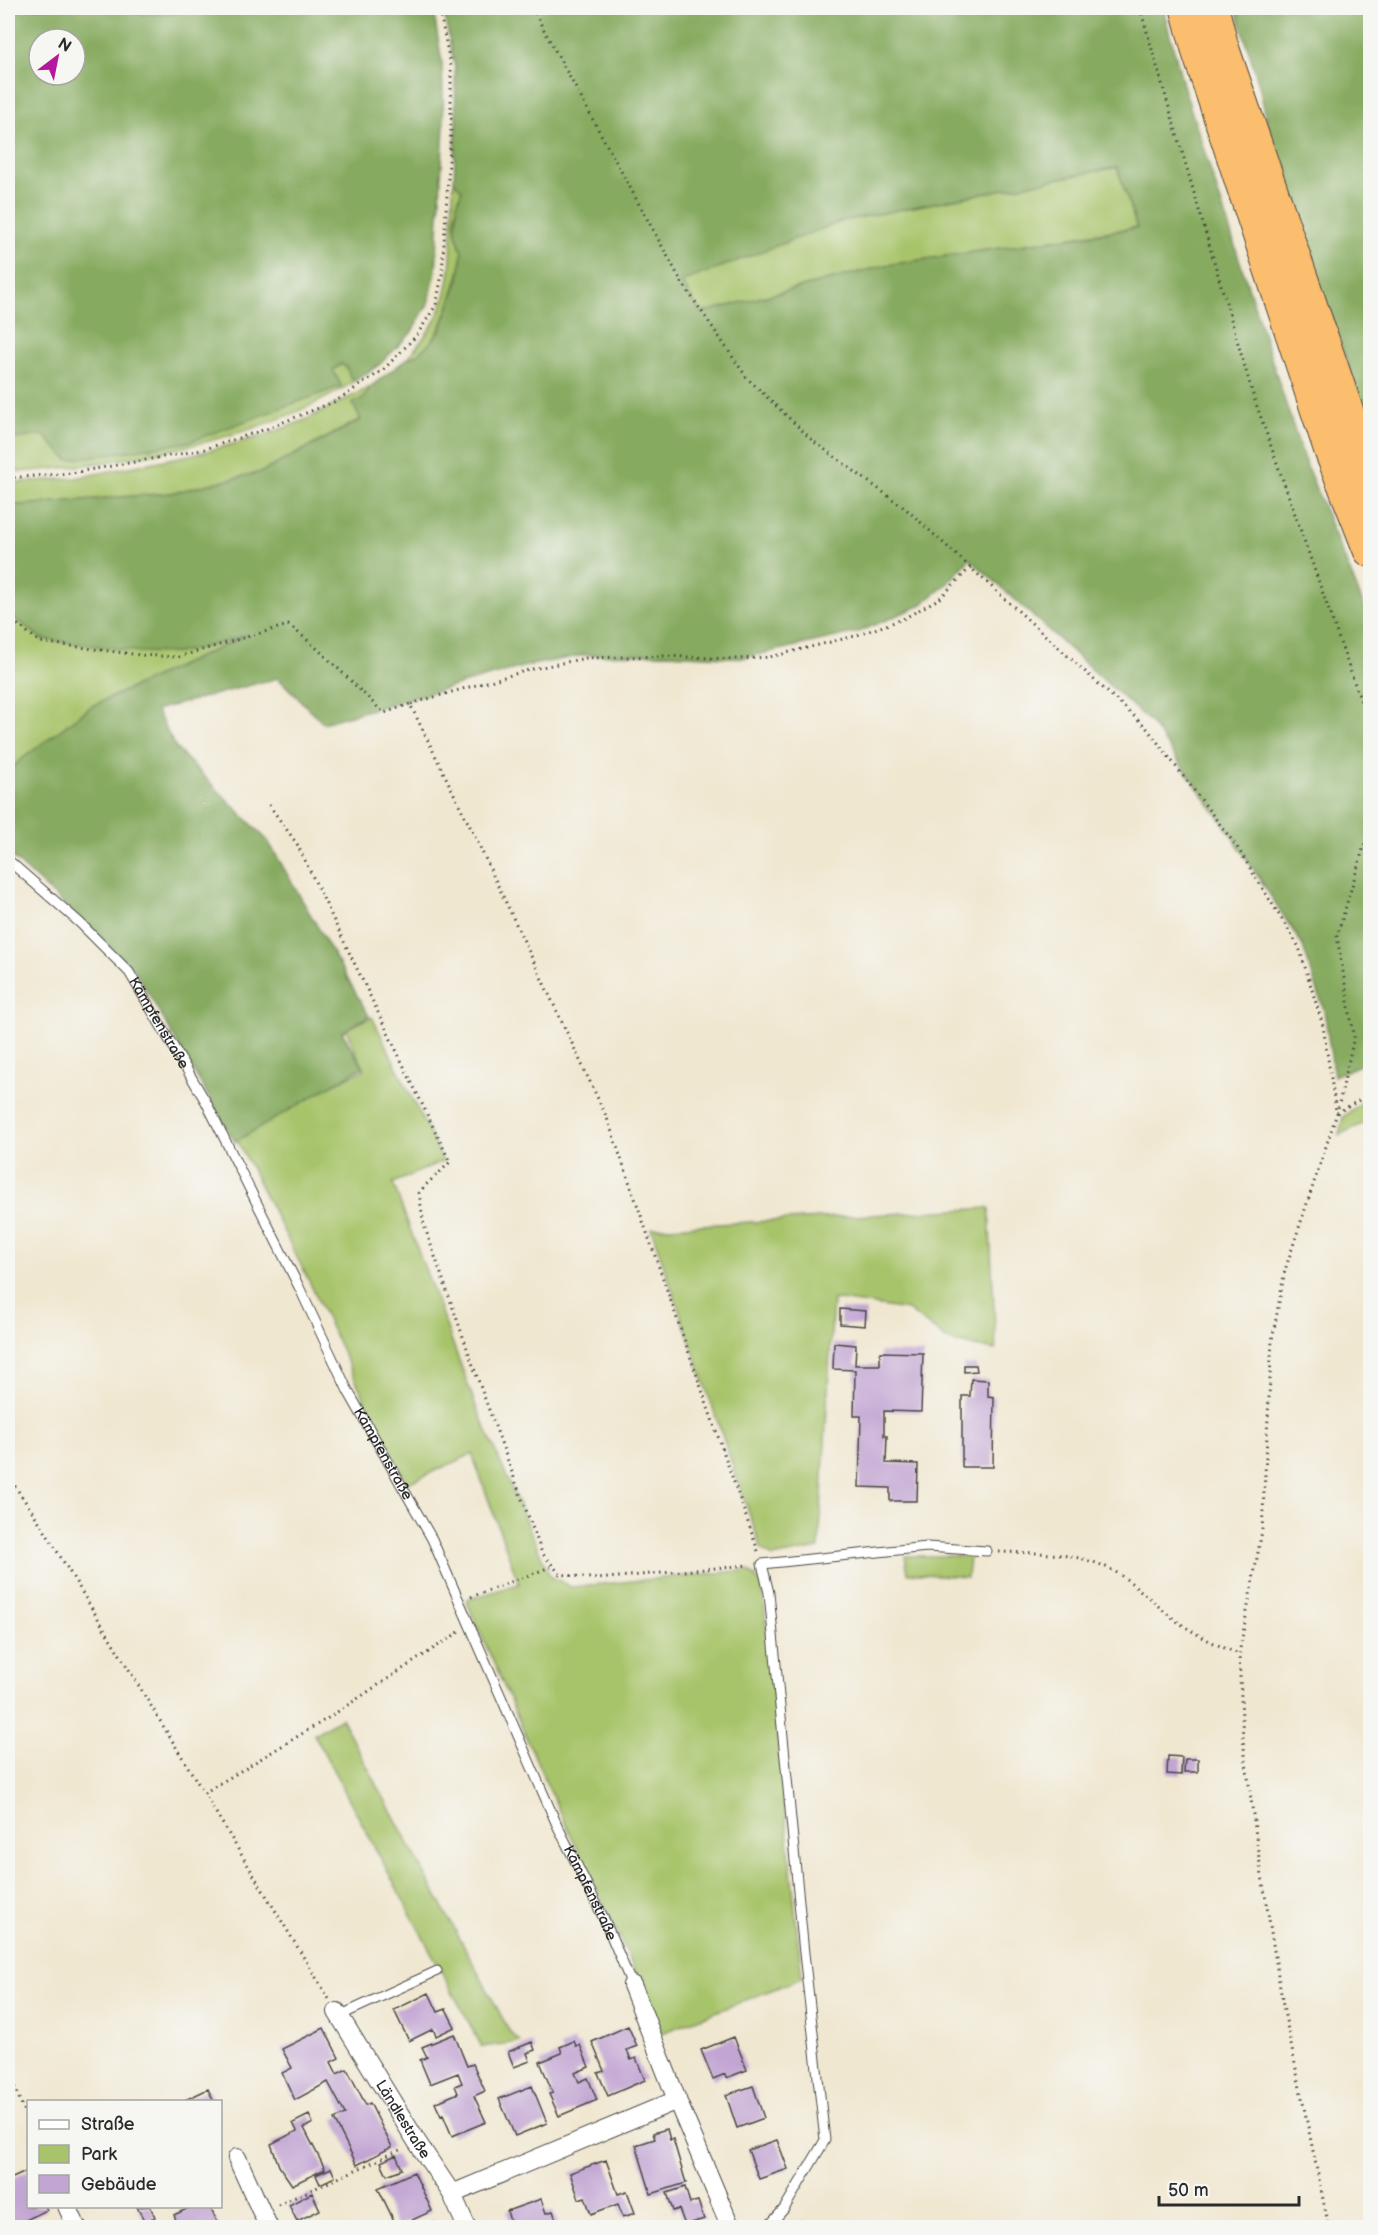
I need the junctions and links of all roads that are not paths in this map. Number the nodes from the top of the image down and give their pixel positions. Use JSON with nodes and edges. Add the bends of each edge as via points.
{"nodes":[{"id":1,"x":1186,"y":8,"type":"edge"},
{"id":2,"x":1212,"y":8,"type":"edge"},
{"id":3,"x":1371,"y":475,"type":"edge"},
{"id":4,"x":1371,"y":550,"type":"edge"},
{"id":5,"x":8,"y":860,"type":"edge"},
{"id":6,"x":987,"y":1551,"type":"road end"},
{"id":7,"x":437,"y":1971,"type":"dead end"},
{"id":8,"x":632,"y":1985,"type":"joint"},
{"id":9,"x":338,"y":2014,"type":"joint"},
{"id":10,"x":677,"y":2100,"type":"junction"},
{"id":11,"x":237,"y":2158,"type":"dead end"},
{"id":12,"x":452,"y":2194,"type":"junction"},
{"id":13,"x":68,"y":2208,"type":"edge"},
{"id":14,"x":266,"y":2220,"type":"edge"},
{"id":15,"x":74,"y":2227,"type":"edge"},
{"id":16,"x":467,"y":2228,"type":"edge"},
{"id":17,"x":731,"y":2228,"type":"edge"},
{"id":18,"x":767,"y":2228,"type":"edge"}],
"edges":[{"from":1,"to":4,"type":"highway","via":[[1328,440]]},
{"from":2,"to":3,"type":"highway","via":[[1222,47]]},
{"from":5,"to":8,"type":"lane","name":"Kämpfenstraße","via":[[129,972],[206,1102],[348,1391],[432,1539]]},
{"from":6,"to":18,"type":"lane","via":[[927,1547],[762,1564],[769,1593],[825,2140],[784,2210]]},
{"from":7,"to":9,"type":"lane"},
{"from":8,"to":10,"type":"street","name":"Kämpfenstraße"},
{"from":9,"to":12,"type":"street","name":"Ländlestraße"},
{"from":10,"to":12,"type":"street"},
{"from":10,"to":17,"type":"street","name":"Kämpfenstraße"},
{"from":11,"to":14,"type":"street"},
{"from":12,"to":16,"type":"street","name":"Ländlestraße"},
{"from":13,"to":15,"type":"street"}]}
